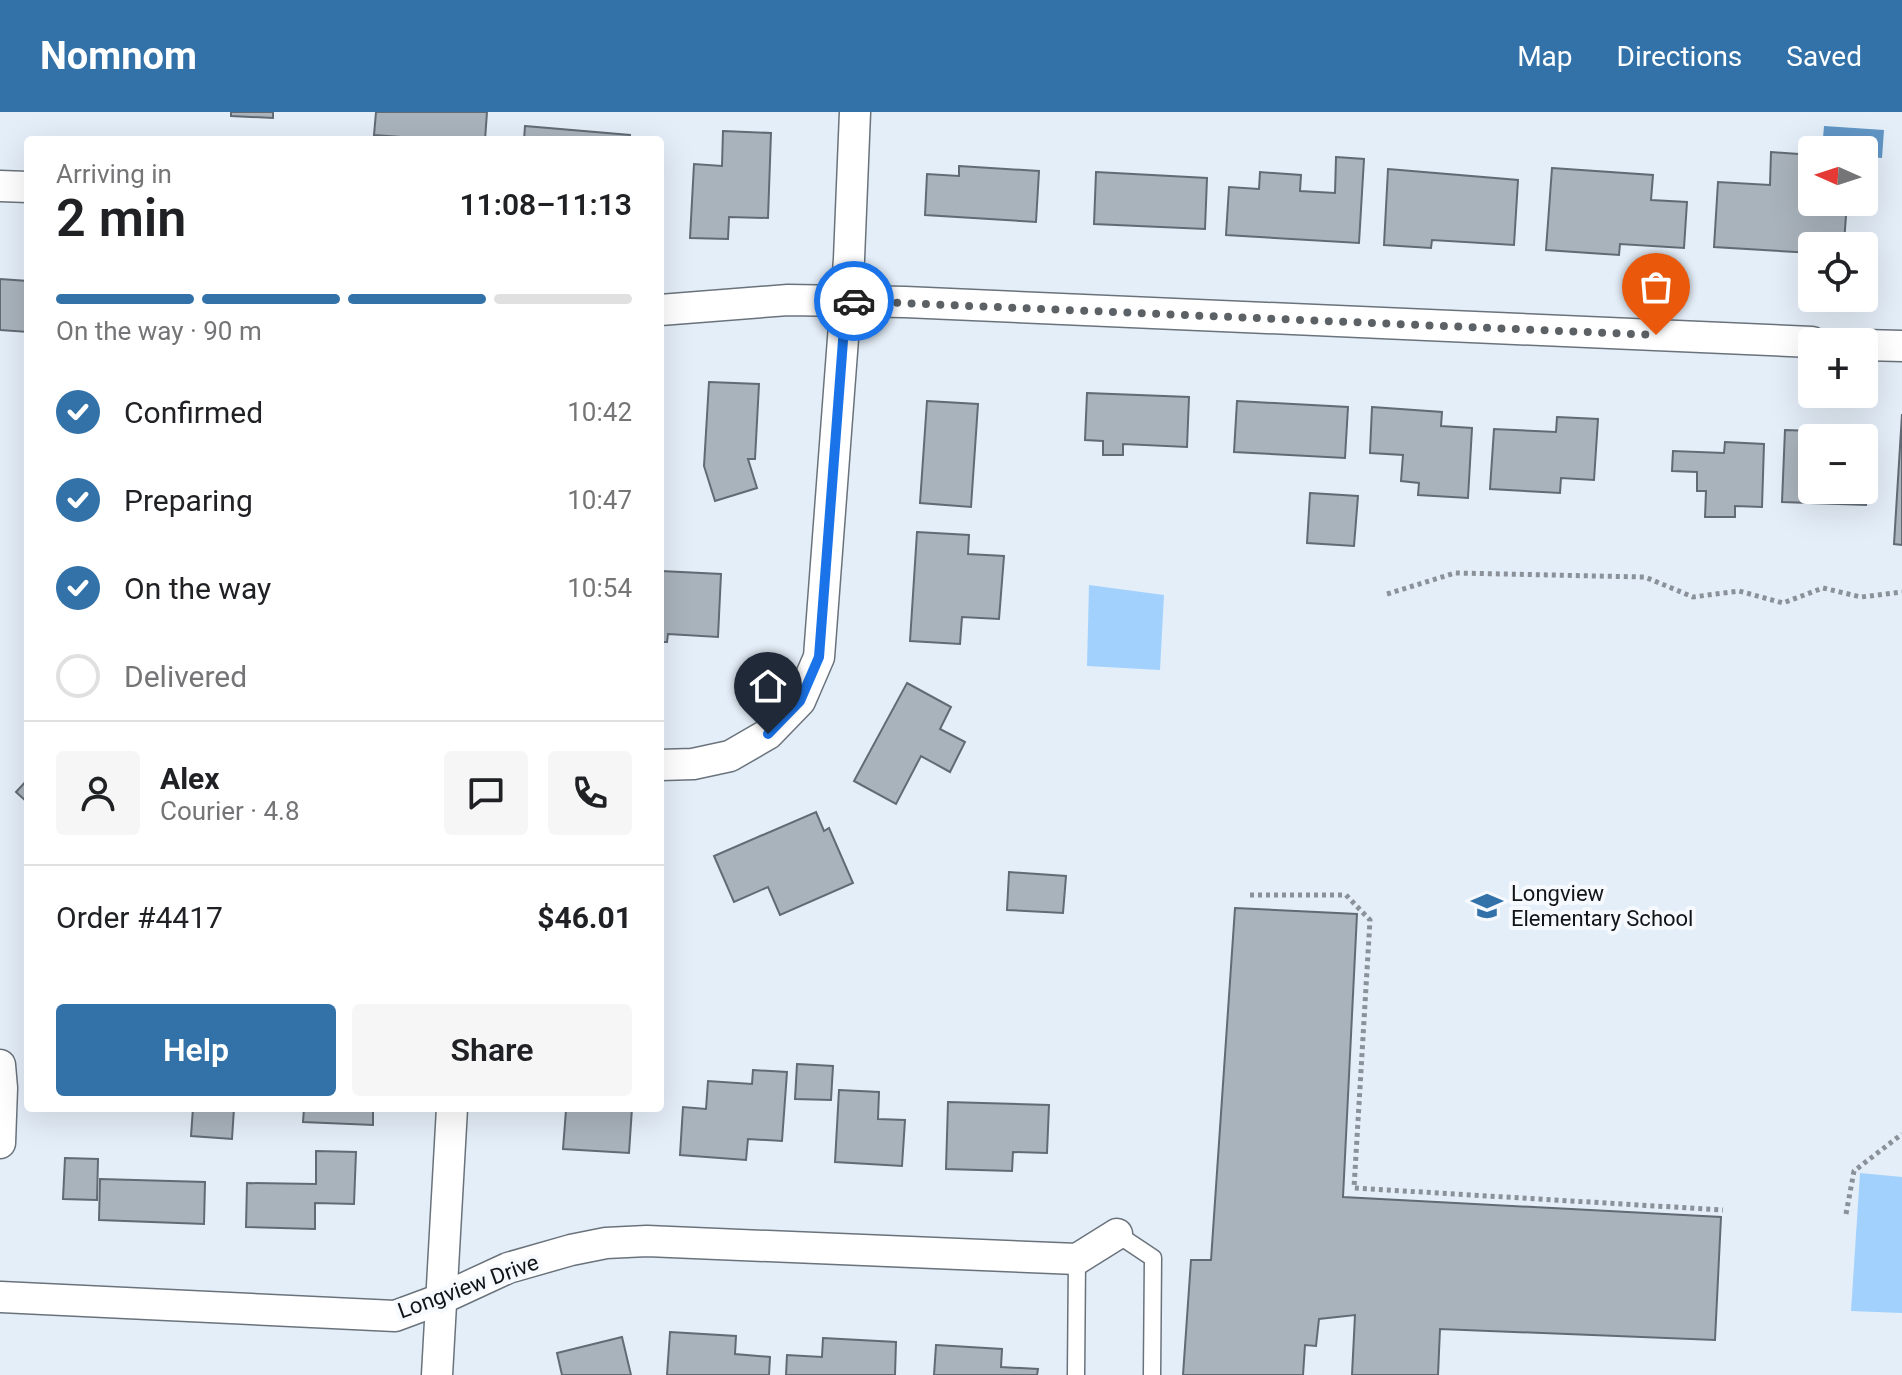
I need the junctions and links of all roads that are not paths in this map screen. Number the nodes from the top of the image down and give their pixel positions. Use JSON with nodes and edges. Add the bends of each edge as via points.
{"nodes":[{"id":1,"x":855,"y":112,"type":"edge"},
{"id":2,"x":0,"y":186,"type":"edge"},
{"id":3,"x":24,"y":187,"type":"edge"},
{"id":4,"x":846,"y":301,"type":"junction"},
{"id":5,"x":664,"y":310,"type":"edge"},
{"id":6,"x":1798,"y":341,"type":"edge"},
{"id":7,"x":1878,"y":345,"type":"edge"},
{"id":8,"x":1902,"y":346,"type":"edge"},
{"id":9,"x":664,"y":765,"type":"edge"},
{"id":10,"x":0,"y":1065,"type":"edge"},
{"id":11,"x":452,"y":1112,"type":"edge"},
{"id":12,"x":0,"y":1143,"type":"edge"},
{"id":13,"x":1117,"y":1234,"type":"joint"},
{"id":14,"x":1077,"y":1259,"type":"junction"},
{"id":15,"x":0,"y":1281,"type":"edge"},
{"id":16,"x":1,"y":1297,"type":"edge"},
{"id":17,"x":441,"y":1299,"type":"junction"},
{"id":18,"x":0,"y":1311,"type":"edge"},
{"id":19,"x":437,"y":1375,"type":"edge"},
{"id":20,"x":1076,"y":1375,"type":"edge"},
{"id":21,"x":1152,"y":1375,"type":"edge"}],
"edges":[{"from":1,"to":4,"type":"street"},
{"from":2,"to":3,"type":"street"},
{"from":4,"to":5,"type":"street"},
{"from":4,"to":6,"type":"street"},
{"from":4,"to":9,"type":"street","via":[[819,657],[800,701],[768,734],[730,756]]},
{"from":7,"to":8,"type":"street"},
{"from":10,"to":12,"type":"street"},
{"from":11,"to":17,"type":"street"},
{"from":13,"to":14,"type":"street"},
{"from":13,"to":21,"type":"lane","via":[[1153,1258]]},
{"from":14,"to":17,"type":"street","name":"Longview Drive","via":[[606,1243],[508,1268]]},
{"from":14,"to":20,"type":"lane"},
{"from":15,"to":16,"type":"street"},
{"from":16,"to":17,"type":"street","name":"Longview Drive","via":[[395,1316]]},
{"from":16,"to":18,"type":"street"},
{"from":17,"to":19,"type":"street"}]}
